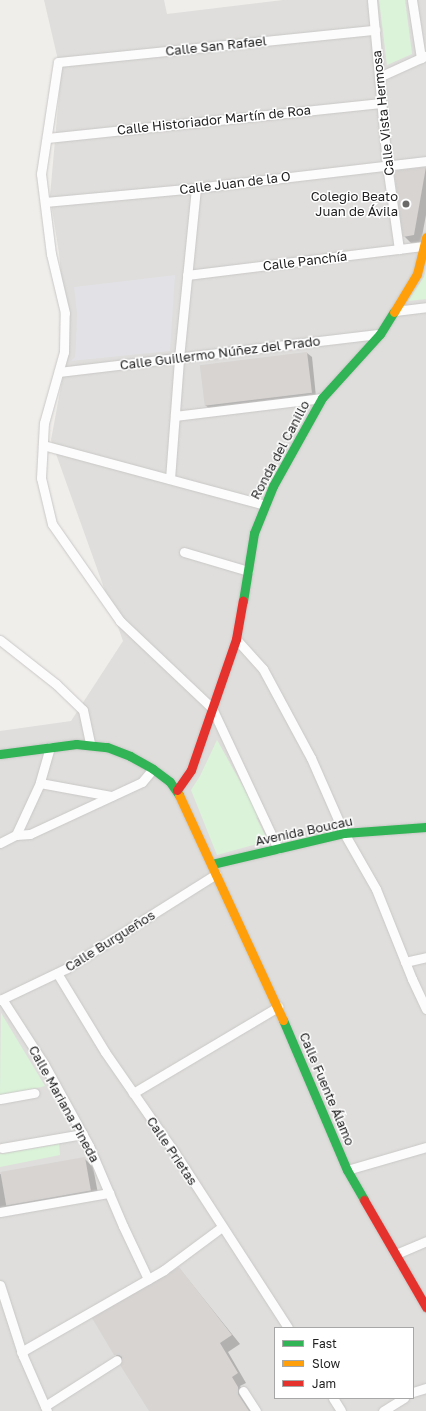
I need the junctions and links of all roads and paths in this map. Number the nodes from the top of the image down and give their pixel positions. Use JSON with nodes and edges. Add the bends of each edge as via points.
{"nodes":[{"id":1,"x":372,"y":0,"type":"edge"},
{"id":2,"x":412,"y":0,"type":"edge"},
{"id":3,"x":374,"y":30,"type":"junction"},
{"id":4,"x":423,"y":57,"type":"edge"},
{"id":5,"x":379,"y":77,"type":"junction"},
{"id":6,"x":381,"y":102,"type":"junction"},
{"id":7,"x":46,"y":138,"type":"junction"},
{"id":8,"x":426,"y":161,"type":"edge"},
{"id":9,"x":387,"y":164,"type":"junction"},
{"id":10,"x":196,"y":188,"type":"junction"},
{"id":11,"x":44,"y":202,"type":"junction"},
{"id":12,"x":425,"y":242,"type":"edge"},
{"id":13,"x":399,"y":249,"type":"junction"},
{"id":14,"x":187,"y":275,"type":"junction"},
{"id":15,"x":426,"y":307,"type":"edge"},
{"id":16,"x":395,"y":311,"type":"junction"},
{"id":17,"x":380,"y":334,"type":"junction"},
{"id":18,"x":179,"y":358,"type":"junction"},
{"id":19,"x":59,"y":372,"type":"junction"},
{"id":20,"x":322,"y":398,"type":"junction"},
{"id":21,"x":175,"y":416,"type":"junction"},
{"id":22,"x":43,"y":445,"type":"junction"},
{"id":23,"x":170,"y":479,"type":"junction"},
{"id":24,"x":265,"y":505,"type":"junction"},
{"id":25,"x":184,"y":552,"type":"dead end"},
{"id":26,"x":248,"y":571,"type":"junction"},
{"id":27,"x":236,"y":639,"type":"junction"},
{"id":28,"x":0,"y":640,"type":"edge"},
{"id":29,"x":212,"y":708,"type":"junction"},
{"id":30,"x":90,"y":744,"type":"junction"},
{"id":31,"x":50,"y":747,"type":"junction"},
{"id":32,"x":0,"y":754,"type":"edge"},
{"id":33,"x":153,"y":769,"type":"junction"},
{"id":34,"x":40,"y":783,"type":"junction"},
{"id":35,"x":177,"y":790,"type":"junction"},
{"id":36,"x":111,"y":796,"type":"junction"},
{"id":37,"x":426,"y":826,"type":"edge"},
{"id":38,"x":344,"y":833,"type":"junction"},
{"id":39,"x":16,"y":834,"type":"junction"},
{"id":40,"x":0,"y":843,"type":"edge"},
{"id":41,"x":278,"y":849,"type":"junction"},
{"id":42,"x":212,"y":864,"type":"junction"},
{"id":43,"x":216,"y":874,"type":"junction"},
{"id":44,"x":426,"y":957,"type":"edge"},
{"id":45,"x":405,"y":962,"type":"junction"},
{"id":46,"x":57,"y":973,"type":"junction"},
{"id":47,"x":1,"y":999,"type":"edge"},
{"id":48,"x":278,"y":1006,"type":"junction"},
{"id":49,"x":426,"y":1009,"type":"edge"},
{"id":50,"x":34,"y":1093,"type":"dead end"},
{"id":51,"x":133,"y":1093,"type":"junction"},
{"id":52,"x":0,"y":1099,"type":"edge"},
{"id":53,"x":83,"y":1134,"type":"junction"},
{"id":54,"x":426,"y":1147,"type":"edge"},
{"id":55,"x":2,"y":1148,"type":"dead end"},
{"id":56,"x":348,"y":1170,"type":"junction"},
{"id":57,"x":109,"y":1193,"type":"junction"},
{"id":58,"x":0,"y":1212,"type":"edge"},
{"id":59,"x":222,"y":1227,"type":"junction"},
{"id":60,"x":426,"y":1241,"type":"edge"},
{"id":61,"x":396,"y":1254,"type":"junction"},
{"id":62,"x":148,"y":1279,"type":"junction"},
{"id":63,"x":0,"y":1285,"type":"edge"},
{"id":64,"x":426,"y":1307,"type":"edge"},
{"id":65,"x":287,"y":1327,"type":"edge"},
{"id":66,"x":21,"y":1352,"type":"junction"},
{"id":67,"x":117,"y":1360,"type":"dead end"},
{"id":68,"x":426,"y":1388,"type":"edge"},
{"id":69,"x":243,"y":1391,"type":"dead end"},
{"id":70,"x":414,"y":1392,"type":"edge"},
{"id":71,"x":334,"y":1399,"type":"edge"},
{"id":72,"x":402,"y":1399,"type":"edge"},
{"id":73,"x":46,"y":1409,"type":"edge"},
{"id":74,"x":256,"y":1411,"type":"edge"},
{"id":75,"x":341,"y":1411,"type":"edge"},
{"id":76,"x":383,"y":1411,"type":"edge"}],
"edges":[{"from":1,"to":3,"type":"street","name":"Calle Vista Hermosa"},
{"from":2,"to":4,"type":"street"},
{"from":3,"to":5,"type":"street","name":"Calle Vista Hermosa"},
{"from":3,"to":7,"type":"street","name":"Calle San Rafael","via":[[58,62]]},
{"from":4,"to":5,"type":"street"},
{"from":5,"to":6,"type":"street","name":"Calle Vista Hermosa"},
{"from":6,"to":7,"type":"street","name":"Calle Historiador Martín de Roa"},
{"from":6,"to":9,"type":"street","name":"Calle Vista Hermosa"},
{"from":7,"to":11,"type":"street","via":[[41,174]]},
{"from":8,"to":9,"type":"street","name":"Calle Juan de la O"},
{"from":9,"to":10,"type":"street","name":"Calle Juan de la O"},
{"from":9,"to":13,"type":"street","name":"Calle Vista Hermosa"},
{"from":10,"to":11,"type":"street","name":"Calle Juan de la O"},
{"from":10,"to":14,"type":"street"},
{"from":11,"to":19,"type":"street","via":[[51,254],[65,313],[64,352]]},
{"from":12,"to":13,"type":"street","name":"Calle Panchía"},
{"from":12,"to":16,"type":"street","name":"Ronda del Canillo","via":[[416,274]]},
{"from":13,"to":14,"type":"street","name":"Calle Panchía"},
{"from":14,"to":18,"type":"street"},
{"from":15,"to":16,"type":"street"},
{"from":16,"to":17,"type":"street","name":"Ronda del Canillo"},
{"from":17,"to":18,"type":"street","name":"Calle Guillermo Núñez del Prado"},
{"from":17,"to":20,"type":"street","name":"Ronda del Canillo"},
{"from":18,"to":19,"type":"street","name":"Calle Guillermo Núñez del Prado"},
{"from":18,"to":21,"type":"street"},
{"from":19,"to":22,"type":"street","via":[[44,423]]},
{"from":20,"to":21,"type":"street"},
{"from":20,"to":24,"type":"street","name":"Ronda del Canillo"},
{"from":21,"to":23,"type":"street"},
{"from":22,"to":23,"type":"street"},
{"from":22,"to":29,"type":"street","via":[[41,478],[52,524],[120,621]]},
{"from":23,"to":24,"type":"street"},
{"from":24,"to":26,"type":"street","name":"Ronda del Canillo","via":[[254,533]]},
{"from":25,"to":26,"type":"street"},
{"from":26,"to":27,"type":"street","name":"Ronda del Canillo"},
{"from":27,"to":29,"type":"street","name":"Ronda del Canillo"},
{"from":27,"to":38,"type":"street","via":[[263,669],[311,758]]},
{"from":28,"to":30,"type":"street","via":[[56,684],[83,710]]},
{"from":29,"to":35,"type":"street","name":"Ronda del Canillo","via":[[191,770]]},
{"from":29,"to":41,"type":"street"},
{"from":30,"to":31,"type":"street"},
{"from":30,"to":33,"type":"street","via":[[130,756]]},
{"from":31,"to":32,"type":"street"},
{"from":31,"to":34,"type":"street"},
{"from":33,"to":35,"type":"street"},
{"from":33,"to":36,"type":"street","via":[[142,782]]},
{"from":34,"to":36,"type":"street"},
{"from":34,"to":39,"type":"street"},
{"from":35,"to":42,"type":"street","name":"Calle Fuente Álamo"},
{"from":36,"to":39,"type":"street","via":[[30,834]]},
{"from":37,"to":38,"type":"street","name":"Avenida Boucau"},
{"from":38,"to":41,"type":"street","name":"Avenida Boucau"},
{"from":38,"to":45,"type":"street","via":[[376,889]]},
{"from":39,"to":40,"type":"street"},
{"from":41,"to":42,"type":"street","name":"Avenida Boucau"},
{"from":42,"to":43,"type":"street","name":"Calle Fuente Álamo"},
{"from":43,"to":46,"type":"street","name":"Calle Burgueños"},
{"from":43,"to":48,"type":"street","name":"Calle Fuente Álamo"},
{"from":44,"to":45,"type":"street"},
{"from":45,"to":49,"type":"street"},
{"from":46,"to":47,"type":"street","name":"Calle Burgueños"},
{"from":46,"to":51,"type":"street","name":"Calle Prietas"},
{"from":47,"to":53,"type":"street","name":"Calle Mariana Pineda","via":[[44,1064]]},
{"from":48,"to":51,"type":"street"},
{"from":48,"to":56,"type":"street","name":"Calle Fuente Álamo"},
{"from":50,"to":52,"type":"street"},
{"from":51,"to":59,"type":"street","name":"Calle Prietas"},
{"from":53,"to":55,"type":"street"},
{"from":53,"to":57,"type":"street","name":"Calle Mariana Pineda"},
{"from":54,"to":56,"type":"street"},
{"from":56,"to":61,"type":"street","name":"Calle Fuente Álamo"},
{"from":57,"to":58,"type":"street"},
{"from":57,"to":62,"type":"street","name":"Calle Mariana Pineda"},
{"from":59,"to":62,"type":"street"},
{"from":59,"to":65,"type":"street","name":"Calle Prietas"},
{"from":60,"to":61,"type":"street"},
{"from":61,"to":64,"type":"street","name":"Calle Fuente Álamo"},
{"from":62,"to":66,"type":"street"},
{"from":63,"to":66,"type":"street"},
{"from":66,"to":73,"type":"street"},
{"from":67,"to":73,"type":"street"},
{"from":68,"to":70,"type":"street"},
{"from":69,"to":74,"type":"street"},
{"from":71,"to":75,"type":"street"},
{"from":72,"to":76,"type":"street"}]}
